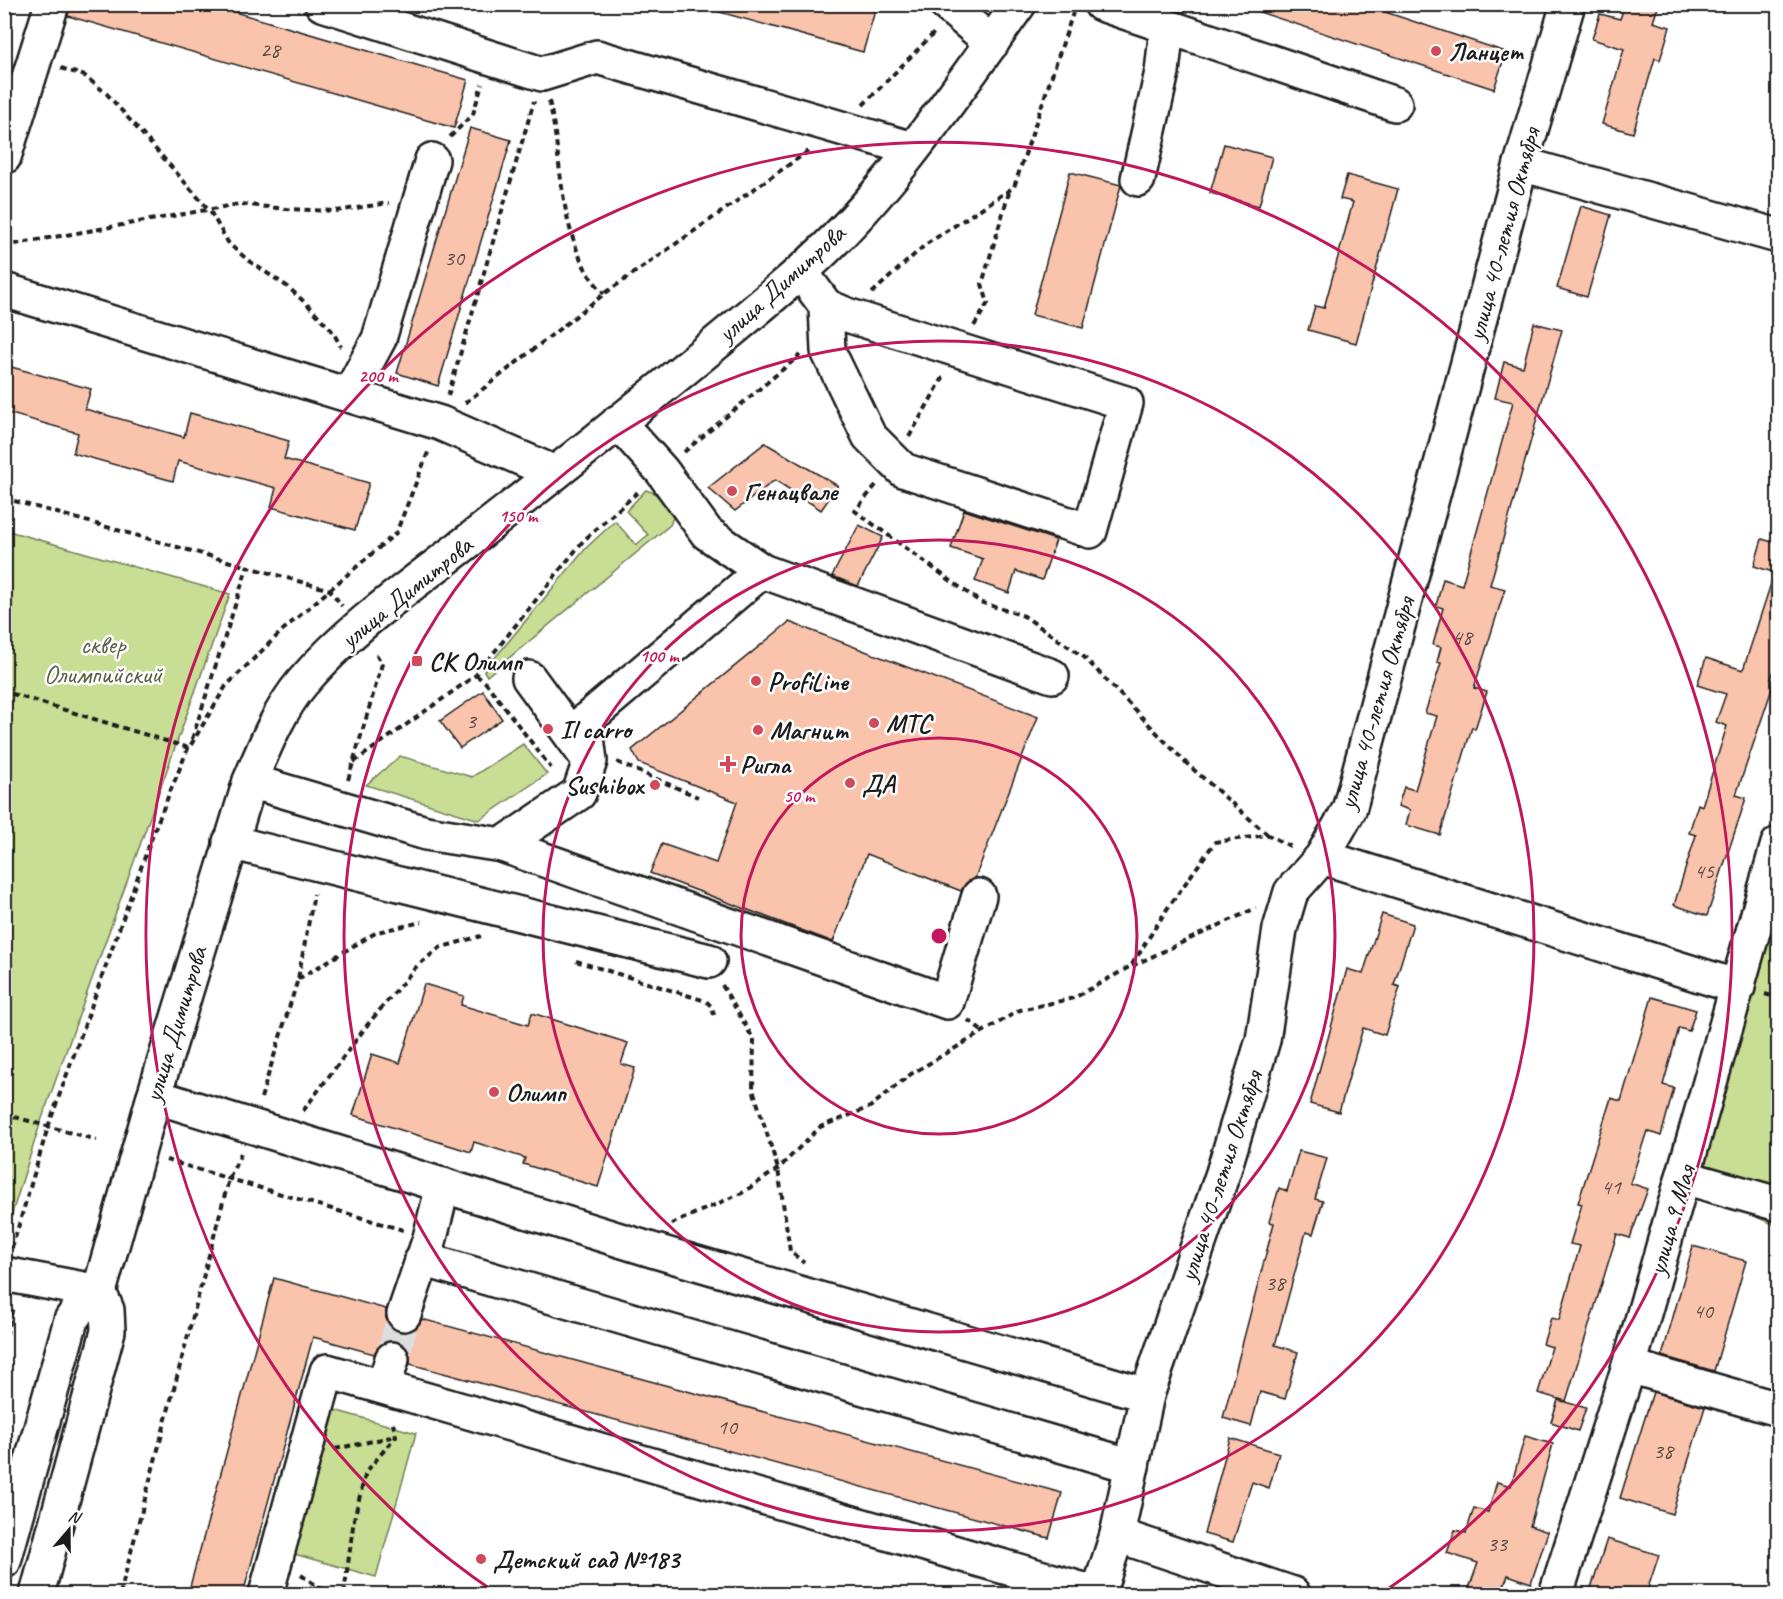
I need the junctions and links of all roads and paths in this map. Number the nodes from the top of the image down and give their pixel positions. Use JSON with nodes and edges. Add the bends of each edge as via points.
{"nodes":[{"id":1,"x":52,"y":4,"type":"edge"},
{"id":2,"x":322,"y":4,"type":"edge"},
{"id":3,"x":1019,"y":4,"type":"edge"},
{"id":4,"x":1076,"y":4,"type":"edge"},
{"id":5,"x":1101,"y":4,"type":"edge"},
{"id":6,"x":1568,"y":4,"type":"edge"},
{"id":7,"x":951,"y":8,"type":"edge"},
{"id":8,"x":1167,"y":27,"type":"junction"},
{"id":9,"x":992,"y":43,"type":"junction"},
{"id":10,"x":491,"y":57,"type":"junction"},
{"id":11,"x":34,"y":61,"type":"junction"},
{"id":12,"x":542,"y":74,"type":"junction"},
{"id":13,"x":1395,"y":104,"type":"dead end"},
{"id":14,"x":841,"y":129,"type":"junction"},
{"id":15,"x":913,"y":149,"type":"junction"},
{"id":16,"x":4,"y":157,"type":"edge"},
{"id":17,"x":432,"y":160,"type":"joint"},
{"id":18,"x":1521,"y":164,"type":"junction"},
{"id":19,"x":1138,"y":179,"type":"dead end"},
{"id":20,"x":1011,"y":188,"type":"junction"},
{"id":21,"x":418,"y":207,"type":"junction"},
{"id":22,"x":210,"y":211,"type":"junction"},
{"id":23,"x":1779,"y":236,"type":"edge"},
{"id":24,"x":4,"y":246,"type":"edge"},
{"id":25,"x":801,"y":272,"type":"junction"},
{"id":26,"x":4,"y":290,"type":"edge"},
{"id":27,"x":604,"y":294,"type":"junction"},
{"id":28,"x":833,"y":318,"type":"junction"},
{"id":29,"x":959,"y":351,"type":"junction"},
{"id":30,"x":353,"y":387,"type":"junction"},
{"id":31,"x":618,"y":422,"type":"junction"},
{"id":32,"x":440,"y":423,"type":"junction"},
{"id":33,"x":895,"y":462,"type":"junction"},
{"id":34,"x":662,"y":471,"type":"junction"},
{"id":35,"x":555,"y":473,"type":"junction"},
{"id":36,"x":4,"y":498,"type":"edge"},
{"id":37,"x":248,"y":565,"type":"junction"},
{"id":38,"x":762,"y":572,"type":"junction"},
{"id":39,"x":330,"y":590,"type":"junction"},
{"id":40,"x":476,"y":675,"type":"junction"},
{"id":41,"x":1052,"y":676,"type":"dead end"},
{"id":42,"x":529,"y":678,"type":"dead end"},
{"id":43,"x":5,"y":693,"type":"edge"},
{"id":44,"x":189,"y":748,"type":"junction"},
{"id":45,"x":599,"y":760,"type":"junction"},
{"id":46,"x":354,"y":763,"type":"dead end"},
{"id":47,"x":551,"y":768,"type":"dead end"},
{"id":48,"x":250,"y":781,"type":"junction"},
{"id":49,"x":698,"y":797,"type":"dead end"},
{"id":50,"x":1268,"y":835,"type":"junction"},
{"id":51,"x":230,"y":842,"type":"junction"},
{"id":52,"x":1779,"y":844,"type":"edge"},
{"id":53,"x":502,"y":845,"type":"junction"},
{"id":54,"x":1322,"y":857,"type":"junction"},
{"id":55,"x":1291,"y":892,"type":"junction"},
{"id":56,"x":979,"y":896,"type":"dead end"},
{"id":57,"x":428,"y":920,"type":"dead end"},
{"id":58,"x":485,"y":934,"type":"dead end"},
{"id":59,"x":709,"y":960,"type":"joint"},
{"id":60,"x":1131,"y":966,"type":"junction"},
{"id":61,"x":298,"y":979,"type":"dead end"},
{"id":62,"x":1738,"y":987,"type":"junction"},
{"id":63,"x":154,"y":1096,"type":"junction"},
{"id":64,"x":4,"y":1114,"type":"edge"},
{"id":65,"x":48,"y":1127,"type":"junction"},
{"id":66,"x":291,"y":1139,"type":"junction"},
{"id":67,"x":97,"y":1140,"type":"dead end"},
{"id":68,"x":166,"y":1160,"type":"dead end"},
{"id":69,"x":778,"y":1169,"type":"junction"},
{"id":70,"x":1683,"y":1177,"type":"junction"},
{"id":71,"x":443,"y":1185,"type":"junction"},
{"id":72,"x":1779,"y":1204,"type":"edge"},
{"id":73,"x":666,"y":1227,"type":"dead end"},
{"id":74,"x":426,"y":1249,"type":"junction"},
{"id":75,"x":10,"y":1274,"type":"edge"},
{"id":76,"x":99,"y":1292,"type":"junction"},
{"id":77,"x":811,"y":1296,"type":"junction"},
{"id":78,"x":404,"y":1314,"type":"tunnel mouth"},
{"id":79,"x":4,"y":1346,"type":"edge"},
{"id":80,"x":1629,"y":1366,"type":"junction"},
{"id":81,"x":388,"y":1373,"type":"junction"},
{"id":82,"x":1147,"y":1395,"type":"junction"},
{"id":83,"x":1779,"y":1409,"type":"edge"},
{"id":84,"x":396,"y":1436,"type":"junction"},
{"id":85,"x":330,"y":1450,"type":"dead end"},
{"id":86,"x":1132,"y":1467,"type":"junction"},
{"id":87,"x":11,"y":1509,"type":"edge"},
{"id":88,"x":1117,"y":1535,"type":"junction"},
{"id":89,"x":4,"y":1561,"type":"edge"},
{"id":90,"x":303,"y":1567,"type":"dead end"},
{"id":91,"x":37,"y":1594,"type":"edge"},
{"id":92,"x":266,"y":1594,"type":"edge"},
{"id":93,"x":329,"y":1594,"type":"edge"},
{"id":94,"x":344,"y":1594,"type":"edge"},
{"id":95,"x":1098,"y":1594,"type":"edge"},
{"id":96,"x":1293,"y":1594,"type":"edge"},
{"id":97,"x":1556,"y":1594,"type":"edge"}],
"edges":[{"from":1,"to":11,"type":"street"},
{"from":2,"to":10,"type":"street"},
{"from":3,"to":9,"type":"street","name":"улица Димитрова"},
{"from":4,"to":20,"type":"path"},
{"from":5,"to":8,"type":"street"},
{"from":6,"to":18,"type":"street","name":"улица 40-летия Октября"},
{"from":7,"to":9,"type":"street"},
{"from":7,"to":14,"type":"path"},
{"from":8,"to":13,"type":"street"},
{"from":8,"to":19,"type":"street","via":[[1162,72]]},
{"from":9,"to":15,"type":"street","name":"улица Димитрова"},
{"from":10,"to":12,"type":"street"},
{"from":10,"to":17,"type":"path","via":[[473,114],[457,133],[442,142]]},
{"from":11,"to":16,"type":"street"},
{"from":11,"to":22,"type":"path","via":[[85,76],[106,94]]},
{"from":12,"to":14,"type":"street","via":[[597,57]]},
{"from":12,"to":27,"type":"path","via":[[557,138],[563,203],[585,269]]},
{"from":12,"to":32,"type":"path"},
{"from":14,"to":15,"type":"street"},
{"from":14,"to":27,"type":"path"},
{"from":15,"to":25,"type":"street","name":"улица Димитрова"},
{"from":17,"to":21,"type":"street"},
{"from":18,"to":23,"type":"street"},
{"from":18,"to":54,"type":"street","name":"улица 40-летия Октября","via":[[1349,810]]},
{"from":20,"to":28,"type":"path","via":[[925,245]]},
{"from":20,"to":29,"type":"path","via":[[982,284],[988,303]]},
{"from":21,"to":22,"type":"path","via":[[395,202],[336,211],[240,204]]},
{"from":21,"to":30,"type":"street","via":[[379,339]]},
{"from":22,"to":24,"type":"path"},
{"from":22,"to":30,"type":"path","via":[[230,244],[288,287],[333,332]]},
{"from":25,"to":28,"type":"street"},
{"from":25,"to":31,"type":"street","name":"улица Димитрова"},
{"from":26,"to":30,"type":"street"},
{"from":27,"to":32,"type":"path"},
{"from":28,"to":29,"type":"street"},
{"from":28,"to":33,"type":"street","via":[[828,351],[869,436]]},
{"from":28,"to":34,"type":"path"},
{"from":29,"to":33,"type":"path"},
{"from":29,"to":33,"type":"street","via":[[1126,403],[1090,531],[903,470]]},
{"from":30,"to":32,"type":"street"},
{"from":31,"to":34,"type":"street"},
{"from":31,"to":35,"type":"street","name":"улица Димитрова"},
{"from":32,"to":35,"type":"street"},
{"from":32,"to":39,"type":"path","via":[[396,533]]},
{"from":33,"to":50,"type":"path","via":[[855,511],[980,602],[1024,616],[1084,657],[1185,762]]},
{"from":34,"to":38,"type":"street","via":[[707,533]]},
{"from":34,"to":40,"type":"path","via":[[583,541]]},
{"from":35,"to":48,"type":"street","name":"улица Димитрова","via":[[359,628],[322,662],[291,699]]},
{"from":36,"to":37,"type":"path"},
{"from":37,"to":39,"type":"path"},
{"from":37,"to":44,"type":"path"},
{"from":38,"to":41,"type":"street"},
{"from":38,"to":45,"type":"street","via":[[585,721]]},
{"from":39,"to":44,"type":"path","via":[[226,686]]},
{"from":40,"to":46,"type":"path"},
{"from":40,"to":47,"type":"path"},
{"from":42,"to":45,"type":"street"},
{"from":43,"to":44,"type":"path"},
{"from":44,"to":65,"type":"path","via":[[156,826]]},
{"from":45,"to":49,"type":"path"},
{"from":45,"to":53,"type":"street","via":[[579,793]]},
{"from":48,"to":51,"type":"street","name":"улица Димитрова"},
{"from":48,"to":53,"type":"street","via":[[426,833]]},
{"from":50,"to":54,"type":"path"},
{"from":50,"to":60,"type":"path","via":[[1215,842]]},
{"from":51,"to":59,"type":"street"},
{"from":51,"to":63,"type":"street","name":"улица Димитрова"},
{"from":52,"to":62,"type":"street","name":"улица 9 Мая"},
{"from":53,"to":56,"type":"street","via":[[947,1002]]},
{"from":54,"to":55,"type":"street","name":"улица 40-летия Октября"},
{"from":54,"to":62,"type":"street"},
{"from":55,"to":60,"type":"path"},
{"from":55,"to":82,"type":"street","name":"улица 40-летия Октября","via":[[1280,929],[1263,1040],[1223,1173]]},
{"from":57,"to":61,"type":"path","via":[[377,932]]},
{"from":58,"to":66,"type":"path","via":[[439,948],[415,968],[303,1110]]},
{"from":59,"to":69,"type":"path","via":[[754,1040],[753,1089]]},
{"from":60,"to":69,"type":"path","via":[[1074,998],[1020,1010],[911,1074],[870,1107],[820,1127]]},
{"from":62,"to":70,"type":"street","name":"улица 9 Мая"},
{"from":63,"to":66,"type":"street"},
{"from":63,"to":76,"type":"street","name":"улица Димитрова"},
{"from":64,"to":65,"type":"path"},
{"from":65,"to":67,"type":"path"},
{"from":65,"to":75,"type":"path"},
{"from":66,"to":71,"type":"street"},
{"from":68,"to":74,"type":"path"},
{"from":69,"to":73,"type":"path","via":[[742,1193]]},
{"from":69,"to":77,"type":"path","via":[[790,1251],[813,1270]]},
{"from":70,"to":72,"type":"street"},
{"from":70,"to":80,"type":"street","name":"улица 9 Мая"},
{"from":71,"to":74,"type":"street"},
{"from":71,"to":77,"type":"street"},
{"from":74,"to":78,"type":"street"},
{"from":74,"to":86,"type":"street"},
{"from":75,"to":76,"type":"street"},
{"from":75,"to":79,"type":"path"},
{"from":76,"to":87,"type":"street","via":[[83,1303],[71,1320]]},
{"from":76,"to":91,"type":"street","via":[[107,1310],[108,1331]]},
{"from":77,"to":82,"type":"street"},
{"from":80,"to":83,"type":"street"},
{"from":80,"to":97,"type":"street","name":"улица 9 Мая"},
{"from":81,"to":84,"type":"path"},
{"from":81,"to":92,"type":"street","via":[[327,1371]]},
{"from":81,"to":95,"type":"street"},
{"from":82,"to":86,"type":"street","name":"улица 40-летия Октября"},
{"from":84,"to":85,"type":"path"},
{"from":84,"to":94,"type":"path","via":[[366,1472],[354,1519]]},
{"from":86,"to":88,"type":"street","name":"улица 40-летия Октября"},
{"from":87,"to":89,"type":"street"},
{"from":88,"to":95,"type":"street","name":"улица 40-летия Октября"},
{"from":88,"to":96,"type":"street"},
{"from":90,"to":93,"type":"path","via":[[301,1577]]}]}
